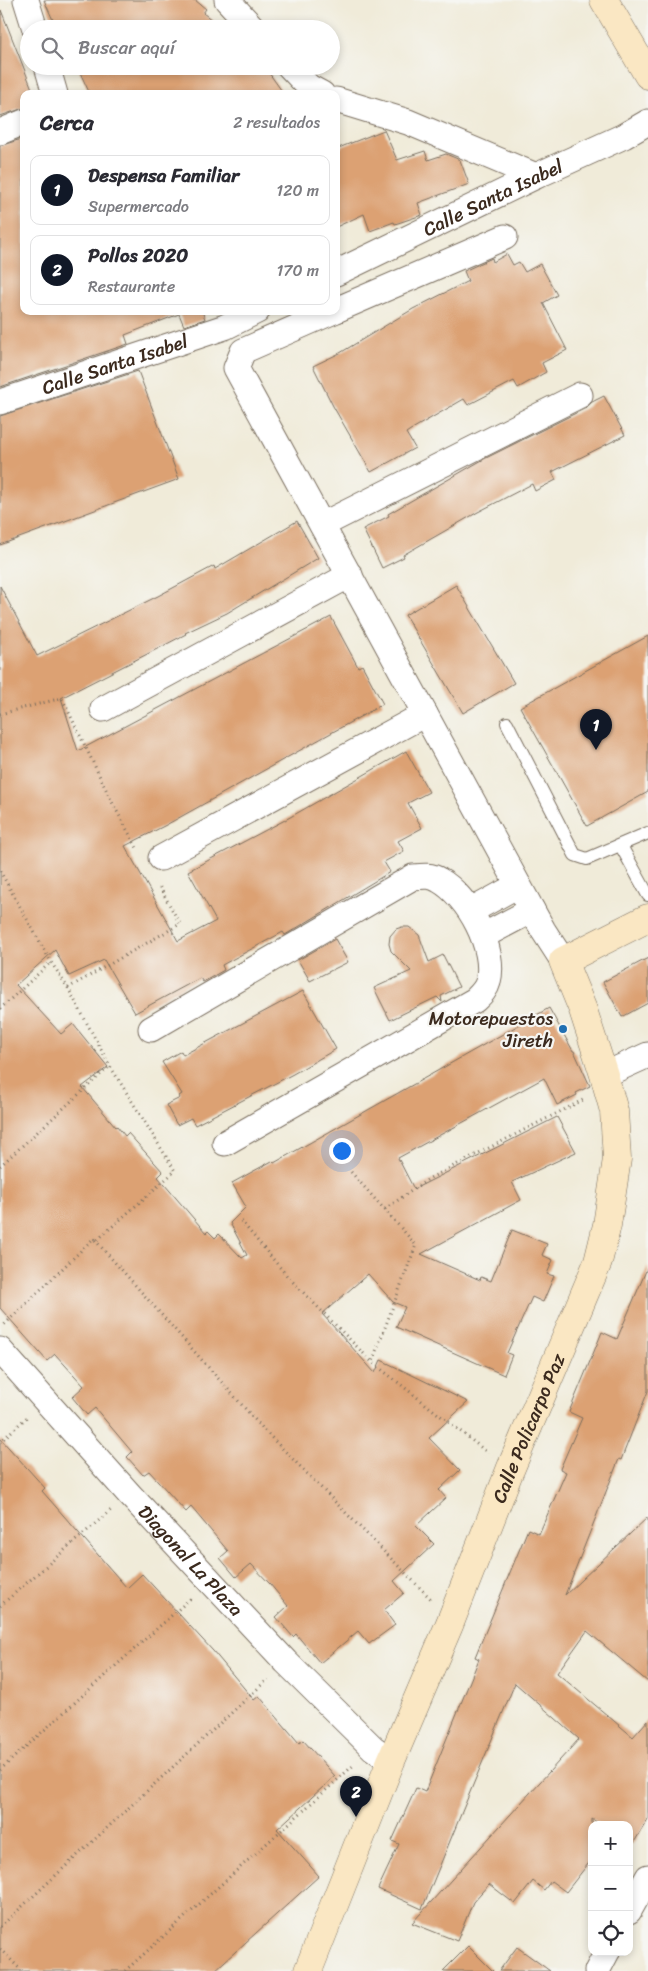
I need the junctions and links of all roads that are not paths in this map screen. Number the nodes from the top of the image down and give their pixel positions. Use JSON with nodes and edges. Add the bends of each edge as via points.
{"nodes":[{"id":1,"x":26,"y":0,"type":"edge"},
{"id":2,"x":227,"y":0,"type":"edge"},
{"id":3,"x":604,"y":0,"type":"edge"},
{"id":4,"x":32,"y":20,"type":"edge"},
{"id":5,"x":246,"y":20,"type":"edge"},
{"id":6,"x":50,"y":75,"type":"edge"},
{"id":7,"x":298,"y":75,"type":"edge"},
{"id":8,"x":648,"y":75,"type":"edge"},
{"id":9,"x":54,"y":90,"type":"edge"},
{"id":10,"x":315,"y":90,"type":"edge"},
{"id":11,"x":340,"y":101,"type":"edge"},
{"id":12,"x":648,"y":122,"type":"edge"},
{"id":13,"x":20,"y":124,"type":"edge"},
{"id":14,"x":0,"y":132,"type":"edge"},
{"id":15,"x":536,"y":176,"type":"junction"},
{"id":16,"x":505,"y":237,"type":"dead end"},
{"id":17,"x":340,"y":271,"type":"edge"},
{"id":18,"x":340,"y":309,"type":"edge"},
{"id":19,"x":249,"y":315,"type":"edge"},
{"id":20,"x":326,"y":315,"type":"edge"},
{"id":21,"x":580,"y":395,"type":"dead end"},
{"id":22,"x":0,"y":402,"type":"edge"},
{"id":23,"x":322,"y":525,"type":"junction"},
{"id":24,"x":350,"y":575,"type":"junction"},
{"id":25,"x":103,"y":709,"type":"dead end"},
{"id":26,"x":425,"y":714,"type":"junction"},
{"id":27,"x":507,"y":723,"type":"dead end"},
{"id":28,"x":648,"y":833,"type":"edge"},
{"id":29,"x":621,"y":846,"type":"junction"},
{"id":30,"x":153,"y":865,"type":"road end"},
{"id":31,"x":518,"y":885,"type":"junction"},
{"id":32,"x":648,"y":895,"type":"edge"},
{"id":33,"x":532,"y":910,"type":"junction"},
{"id":34,"x":471,"y":911,"type":"junction"},
{"id":35,"x":648,"y":918,"type":"edge"},
{"id":36,"x":483,"y":936,"type":"junction"},
{"id":37,"x":563,"y":961,"type":"junction"},
{"id":38,"x":151,"y":1029,"type":"dead end"},
{"id":39,"x":648,"y":1055,"type":"edge"},
{"id":40,"x":604,"y":1075,"type":"junction"},
{"id":41,"x":225,"y":1143,"type":"dead end"},
{"id":42,"x":0,"y":1350,"type":"edge"},
{"id":43,"x":382,"y":1754,"type":"junction"},
{"id":44,"x":648,"y":1877,"type":"edge"},
{"id":45,"x":633,"y":1904,"type":"edge"},
{"id":46,"x":605,"y":1956,"type":"edge"},
{"id":47,"x":308,"y":1971,"type":"edge"},
{"id":48,"x":597,"y":1971,"type":"edge"}],
"edges":[{"from":1,"to":4,"type":"street"},
{"from":2,"to":5,"type":"street"},
{"from":3,"to":8,"type":"street"},
{"from":6,"to":9,"type":"street"},
{"from":7,"to":10,"type":"street"},
{"from":11,"to":15,"type":"street","via":[[408,122]]},
{"from":12,"to":15,"type":"street","name":"Calle Santa Isabel"},
{"from":13,"to":14,"type":"street"},
{"from":15,"to":17,"type":"street","name":"Calle Santa Isabel"},
{"from":16,"to":18,"type":"street"},
{"from":19,"to":22,"type":"street","name":"Calle Santa Isabel","via":[[225,327]]},
{"from":20,"to":23,"type":"street","via":[[243,351],[236,368]]},
{"from":21,"to":23,"type":"street"},
{"from":23,"to":24,"type":"street"},
{"from":24,"to":25,"type":"street"},
{"from":24,"to":26,"type":"street"},
{"from":26,"to":30,"type":"street"},
{"from":26,"to":31,"type":"street"},
{"from":27,"to":29,"type":"lane","via":[[575,855],[587,859]]},
{"from":28,"to":29,"type":"lane"},
{"from":29,"to":32,"type":"lane"},
{"from":31,"to":33,"type":"street"},
{"from":31,"to":34,"type":"street"},
{"from":33,"to":36,"type":"street"},
{"from":33,"to":37,"type":"street"},
{"from":34,"to":36,"type":"street"},
{"from":34,"to":38,"type":"street","via":[[458,894],[439,880],[426,875],[413,877]]},
{"from":35,"to":37,"type":"street"},
{"from":36,"to":41,"type":"street","via":[[490,973],[488,983],[475,1000]]},
{"from":37,"to":40,"type":"street","name":"Calle Policarpo Paz"},
{"from":39,"to":40,"type":"street"},
{"from":40,"to":43,"type":"street","name":"Calle Policarpo Paz","via":[[614,1111],[617,1159],[600,1253],[450,1623]]},
{"from":42,"to":43,"type":"street","name":"Diagonal La Plaza","via":[[286,1662]]},
{"from":43,"to":47,"type":"street","name":"Calle Policarpo Paz"},
{"from":44,"to":45,"type":"street"},
{"from":46,"to":48,"type":"street"}]}
